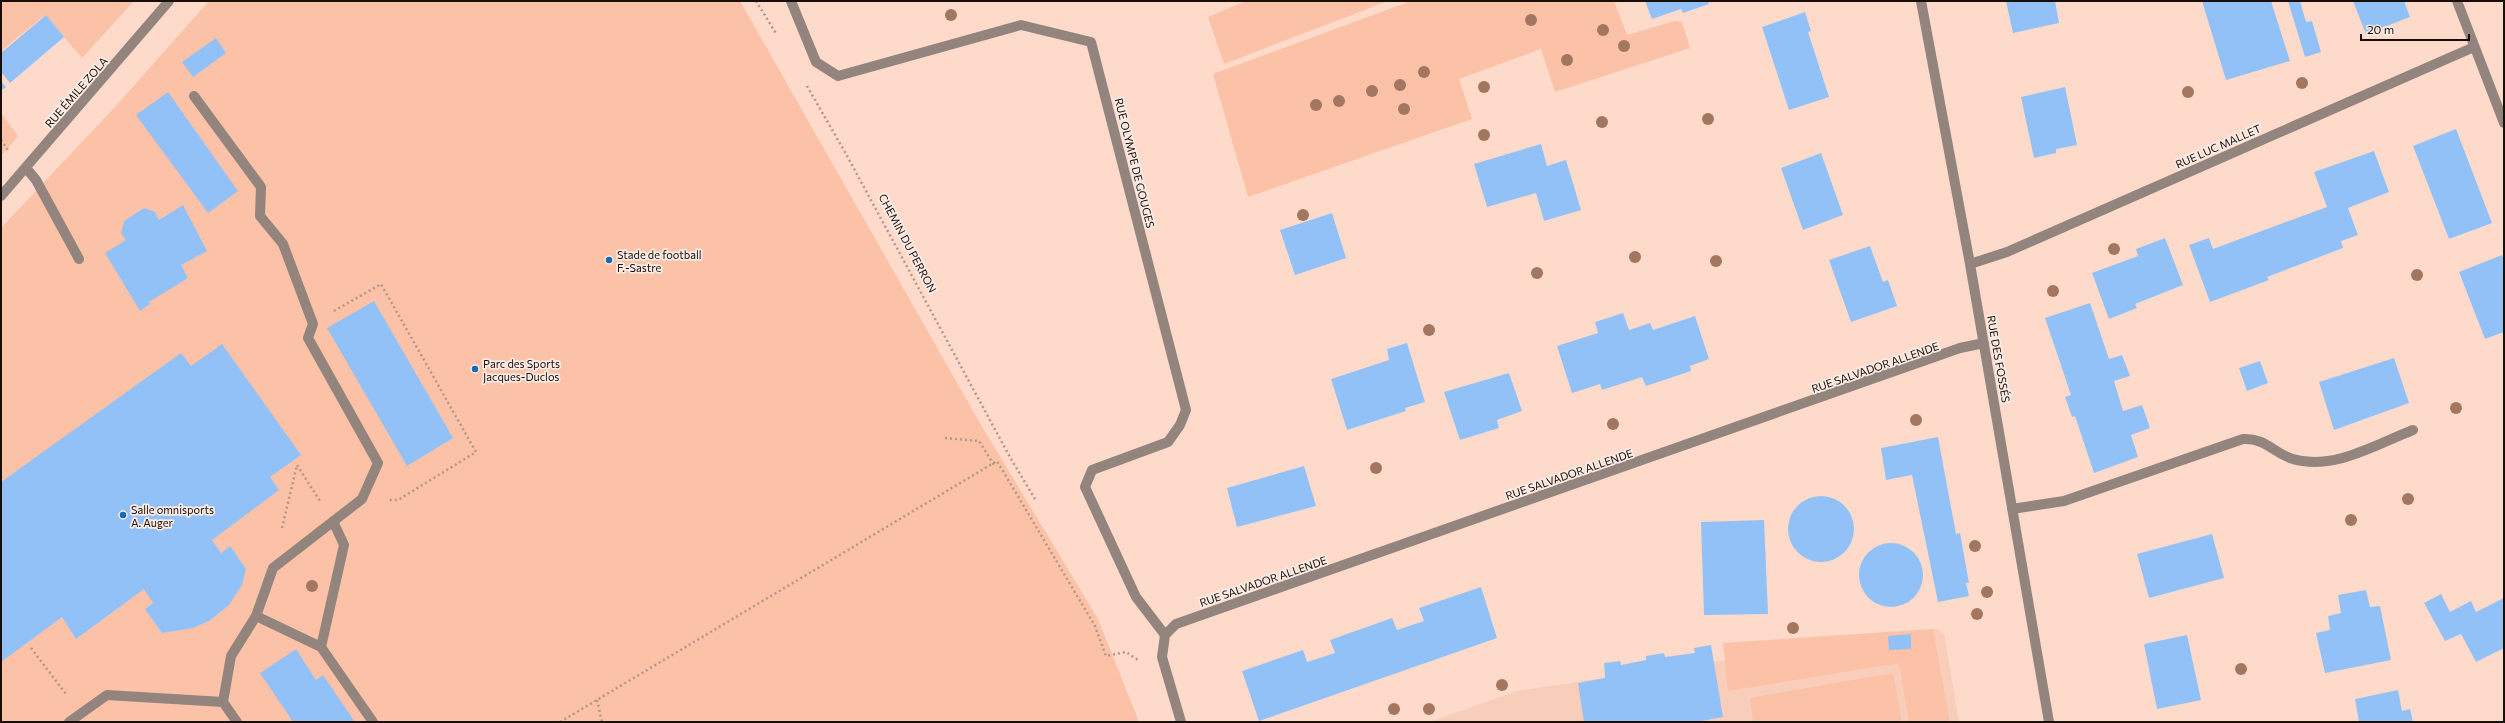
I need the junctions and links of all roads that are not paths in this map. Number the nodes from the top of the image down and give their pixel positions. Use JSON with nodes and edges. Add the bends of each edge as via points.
{"nodes":[{"id":1,"x":169,"y":1,"type":"edge"},
{"id":2,"x":791,"y":1,"type":"edge"},
{"id":3,"x":1921,"y":1,"type":"edge"},
{"id":4,"x":2457,"y":1,"type":"edge"},
{"id":5,"x":2474,"y":47,"type":"junction"},
{"id":6,"x":194,"y":96,"type":"dead end"},
{"id":7,"x":2504,"y":123,"type":"edge"},
{"id":8,"x":26,"y":168,"type":"junction"},
{"id":9,"x":1,"y":196,"type":"edge"},
{"id":10,"x":79,"y":259,"type":"dead end"},
{"id":11,"x":1970,"y":264,"type":"junction"},
{"id":12,"x":1984,"y":343,"type":"junction"},
{"id":13,"x":2413,"y":430,"type":"dead end"},
{"id":14,"x":2012,"y":509,"type":"junction"},
{"id":15,"x":333,"y":521,"type":"junction"},
{"id":16,"x":256,"y":616,"type":"junction"},
{"id":17,"x":1165,"y":635,"type":"junction"},
{"id":18,"x":321,"y":647,"type":"junction"},
{"id":19,"x":223,"y":702,"type":"junction"},
{"id":20,"x":69,"y":722,"type":"edge"},
{"id":21,"x":237,"y":722,"type":"edge"},
{"id":22,"x":373,"y":722,"type":"edge"},
{"id":23,"x":1181,"y":722,"type":"edge"},
{"id":24,"x":2049,"y":722,"type":"edge"}],
"edges":[{"from":1,"to":8,"type":"street","name":"RUE ÉMILE ZOLA"},
{"from":2,"to":17,"type":"street","name":"RUE OLYMPE DE GOUGES","via":[[816,62],[838,76],[1020,25],[1091,42],[1186,410],[1180,425],[1168,442],[1092,470],[1085,488],[1136,597]]},
{"from":3,"to":11,"type":"street","name":"RUE DES FOSSÉS"},
{"from":4,"to":5,"type":"street"},
{"from":5,"to":7,"type":"street"},
{"from":5,"to":11,"type":"street","name":"RUE LUC MALLET","via":[[2007,252]]},
{"from":6,"to":15,"type":"street","via":[[262,187],[260,216],[283,244],[313,324],[308,338],[378,463],[362,499]]},
{"from":8,"to":9,"type":"street","name":"RUE ÉMILE ZOLA"},
{"from":8,"to":10,"type":"street","via":[[36,180]]},
{"from":11,"to":12,"type":"street","name":"RUE DES FOSSÉS"},
{"from":12,"to":14,"type":"street","name":"RUE DES FOSSÉS"},
{"from":12,"to":17,"type":"street","name":"RUE SALVADOR ALLENDE","via":[[1960,348],[1176,624]]},
{"from":13,"to":14,"type":"street","via":[[2346,456],[2314,463],[2292,459],[2256,438],[2243,439],[2064,500]]},
{"from":14,"to":24,"type":"street","name":"RUE DES FOSSÉS"},
{"from":15,"to":16,"type":"street","via":[[273,568]]},
{"from":15,"to":18,"type":"street","via":[[344,545]]},
{"from":16,"to":18,"type":"street"},
{"from":16,"to":19,"type":"street","via":[[231,656]]},
{"from":17,"to":23,"type":"street","via":[[1162,657]]},
{"from":18,"to":22,"type":"street"},
{"from":19,"to":20,"type":"street","via":[[107,695]]},
{"from":19,"to":21,"type":"street"}]}
